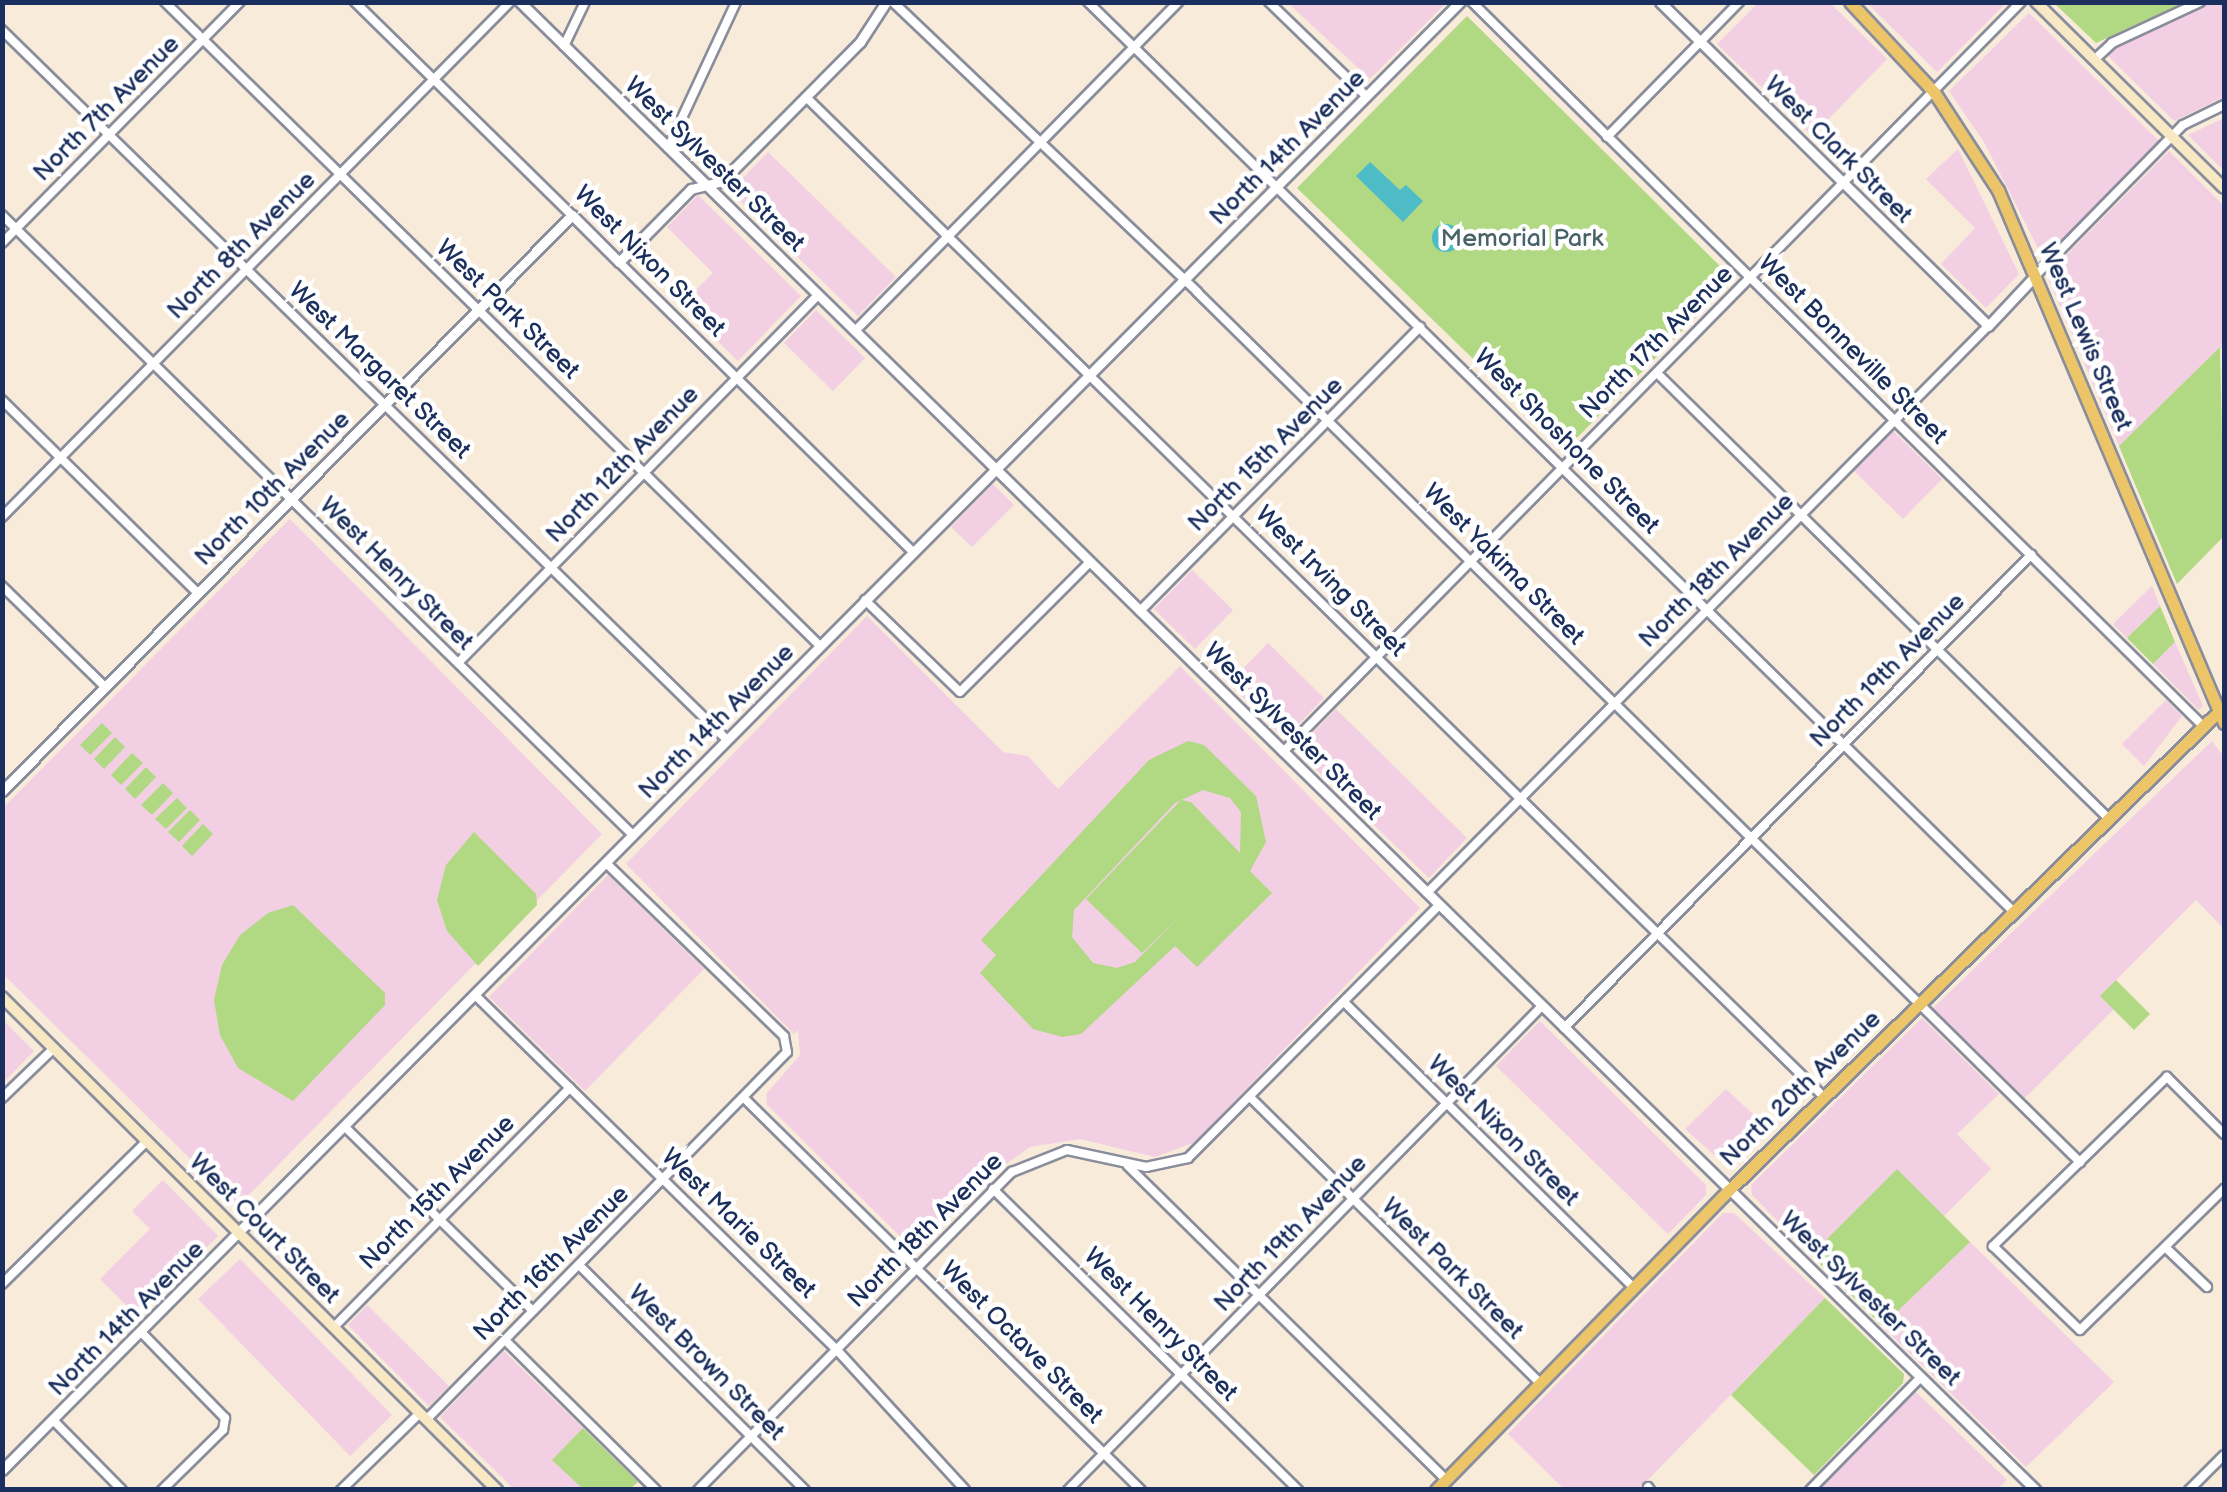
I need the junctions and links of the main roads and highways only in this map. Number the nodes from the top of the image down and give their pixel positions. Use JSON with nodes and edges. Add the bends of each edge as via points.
{"nodes":[{"id":1,"x":1850,"y":2,"type":"edge"},
{"id":2,"x":2036,"y":2,"type":"edge"},
{"id":3,"x":2224,"y":188,"type":"edge"},
{"id":4,"x":2223,"y":713,"type":"edge"},
{"id":5,"x":2,"y":997,"type":"edge"},
{"id":6,"x":1441,"y":1485,"type":"edge"},
{"id":7,"x":497,"y":1490,"type":"edge"}],
"edges":[{"from":1,"to":4,"type":"main road","name":"West Lewis Street","via":[[1934,92],[1998,190]]},
{"from":2,"to":3,"type":"main road"},
{"from":4,"to":6,"type":"main road","name":"North 20th Avenue","via":[[1729,1190]]},
{"from":5,"to":7,"type":"main road","name":"West Court Street"}]}
